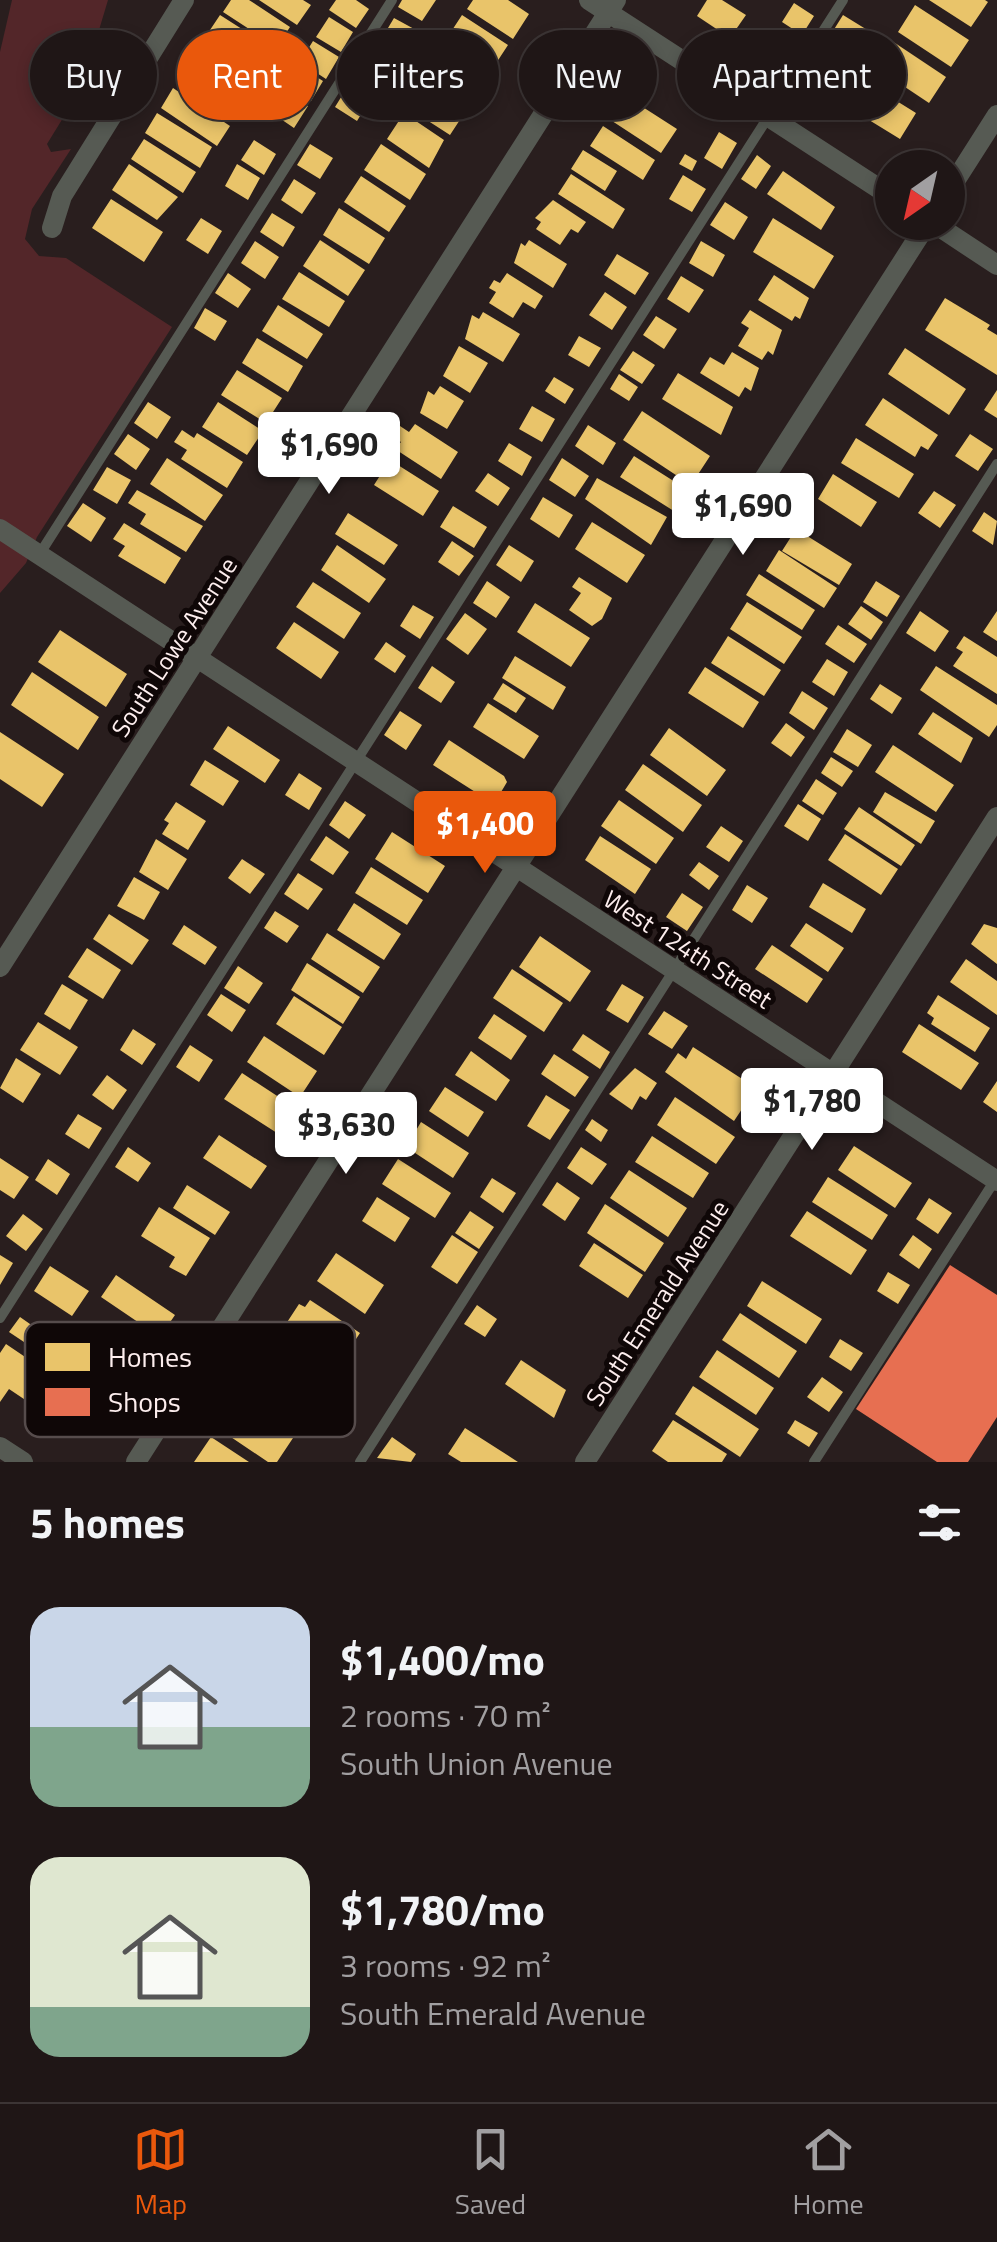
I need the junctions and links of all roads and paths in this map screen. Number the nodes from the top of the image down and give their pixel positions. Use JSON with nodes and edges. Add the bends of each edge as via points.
{"nodes":[{"id":1,"x":184,"y":0,"type":"edge"},
{"id":2,"x":392,"y":0,"type":"edge"},
{"id":3,"x":589,"y":0,"type":"edge"},
{"id":4,"x":842,"y":0,"type":"edge"},
{"id":5,"x":612,"y":6,"type":"edge"},
{"id":6,"x":823,"y":30,"type":"edge"},
{"id":7,"x":677,"y":52,"type":"edge"},
{"id":8,"x":997,"y":115,"type":"edge"},
{"id":9,"x":765,"y":120,"type":"edge"},
{"id":10,"x":774,"y":120,"type":"edge"},
{"id":11,"x":965,"y":165,"type":"edge"},
{"id":12,"x":875,"y":186,"type":"edge"},
{"id":13,"x":52,"y":228,"type":"dead end"},
{"id":14,"x":918,"y":240,"type":"edge"},
{"id":15,"x":958,"y":240,"type":"edge"},
{"id":16,"x":997,"y":265,"type":"edge"},
{"id":17,"x":997,"y":464,"type":"edge"},
{"id":18,"x":0,"y":529,"type":"edge"},
{"id":19,"x":39,"y":555,"type":"junction"},
{"id":20,"x":197,"y":658,"type":"junction"},
{"id":21,"x":356,"y":762,"type":"junction"},
{"id":22,"x":997,"y":818,"type":"edge"},
{"id":23,"x":515,"y":866,"type":"junction"},
{"id":24,"x":0,"y":967,"type":"edge"},
{"id":25,"x":674,"y":970,"type":"junction"},
{"id":26,"x":833,"y":1074,"type":"junction"},
{"id":27,"x":996,"y":1179,"type":"edge"},
{"id":28,"x":0,"y":1318,"type":"edge"},
{"id":29,"x":225,"y":1322,"type":"edge"},
{"id":30,"x":152,"y":1437,"type":"edge"},
{"id":31,"x":0,"y":1447,"type":"edge"},
{"id":32,"x":23,"y":1462,"type":"edge"},
{"id":33,"x":136,"y":1462,"type":"edge"},
{"id":34,"x":360,"y":1462,"type":"edge"},
{"id":35,"x":585,"y":1462,"type":"edge"},
{"id":36,"x":814,"y":1462,"type":"edge"}],
"edges":[{"from":1,"to":13,"type":"street","via":[[62,196]]},
{"from":2,"to":19,"type":"lane"},
{"from":3,"to":5,"type":"street"},
{"from":4,"to":6,"type":"lane"},
{"from":5,"to":7,"type":"street"},
{"from":5,"to":20,"type":"street","name":"South Lowe Avenue"},
{"from":8,"to":11,"type":"street"},
{"from":9,"to":21,"type":"lane"},
{"from":10,"to":12,"type":"street"},
{"from":14,"to":23,"type":"street"},
{"from":15,"to":16,"type":"street"},
{"from":17,"to":25,"type":"lane"},
{"from":18,"to":19,"type":"street","name":"West 124th Street"},
{"from":19,"to":20,"type":"street","name":"West 124th Street"},
{"from":20,"to":21,"type":"street","name":"West 124th Street"},
{"from":20,"to":24,"type":"street","name":"South Lowe Avenue"},
{"from":21,"to":23,"type":"street","name":"West 124th Street"},
{"from":21,"to":28,"type":"lane"},
{"from":22,"to":26,"type":"street","name":"South Emerald Avenue"},
{"from":23,"to":25,"type":"street","name":"West 124th Street"},
{"from":23,"to":29,"type":"street"},
{"from":25,"to":26,"type":"street","name":"West 124th Street"},
{"from":25,"to":34,"type":"lane"},
{"from":26,"to":27,"type":"street","name":"West 124th Street"},
{"from":26,"to":35,"type":"street","name":"South Emerald Avenue"},
{"from":27,"to":36,"type":"lane"},
{"from":30,"to":33,"type":"street"},
{"from":31,"to":32,"type":"street"}]}
